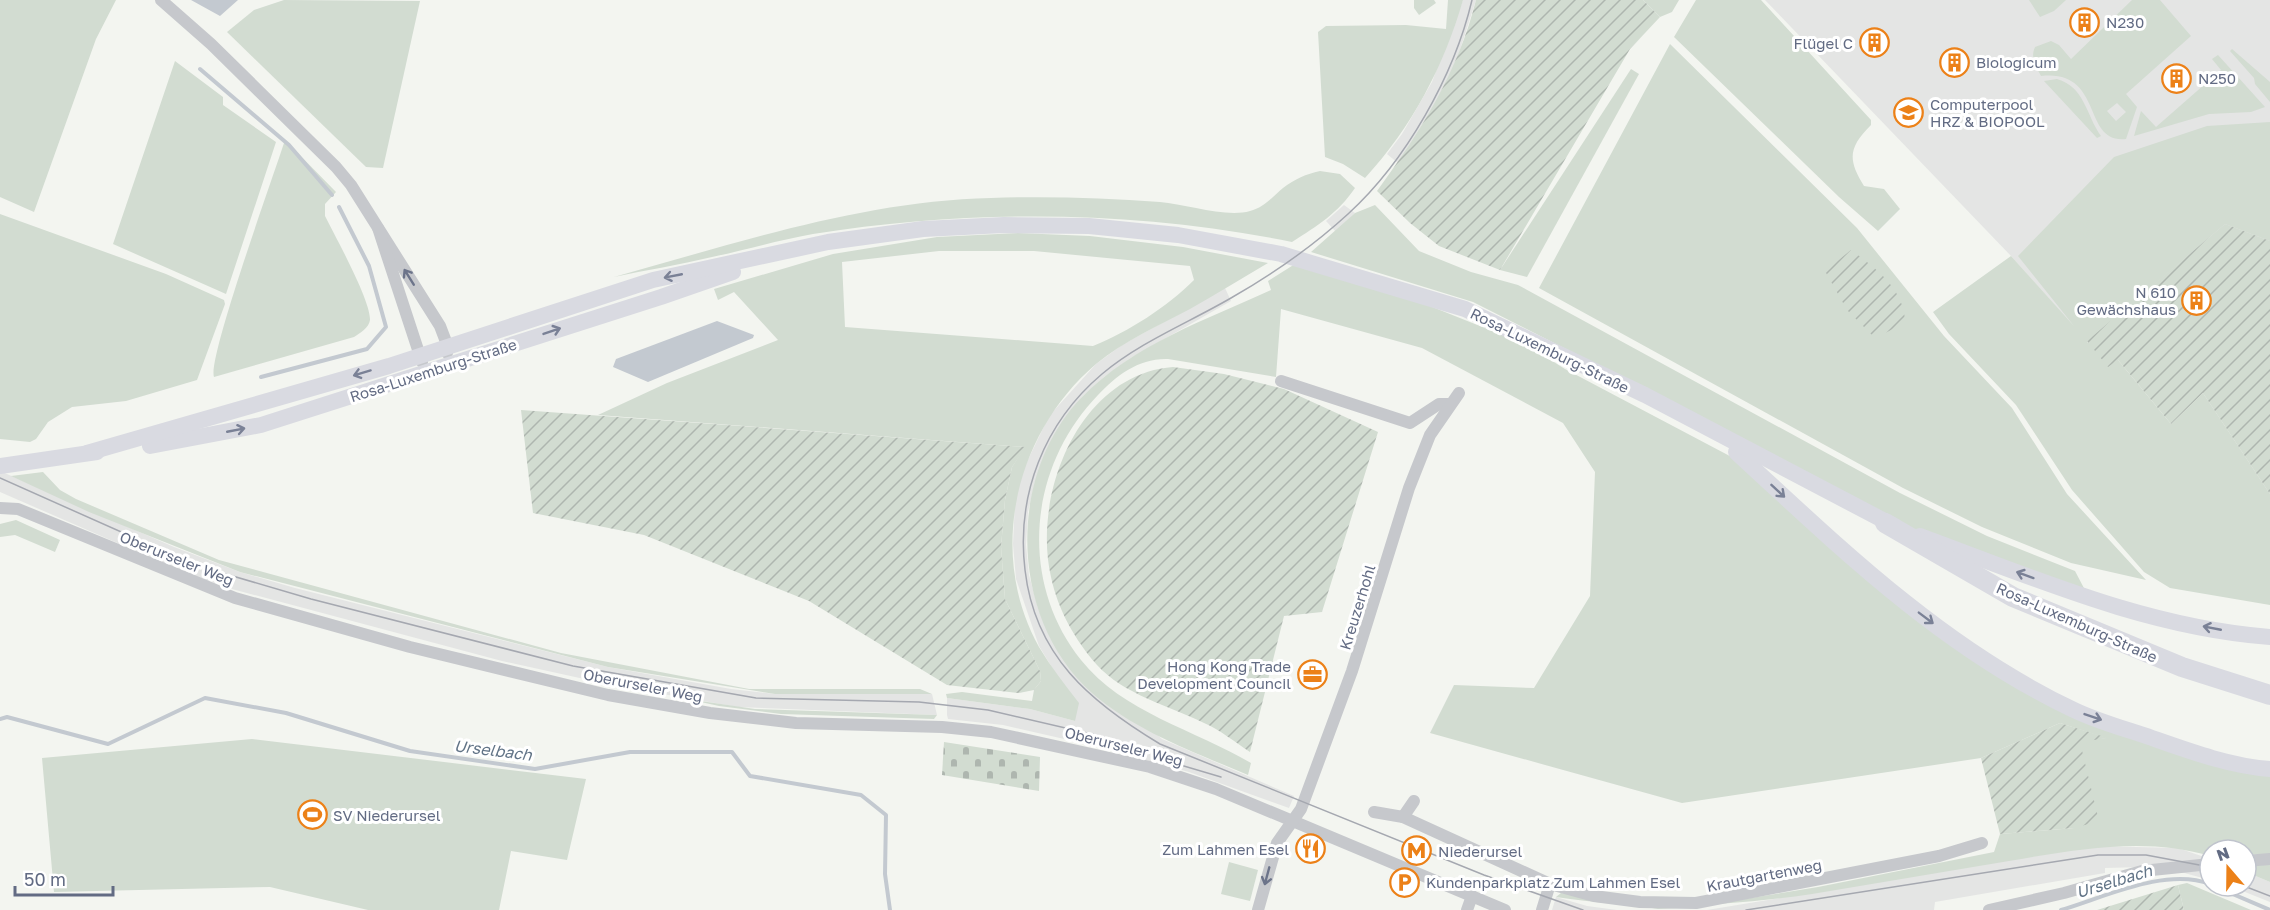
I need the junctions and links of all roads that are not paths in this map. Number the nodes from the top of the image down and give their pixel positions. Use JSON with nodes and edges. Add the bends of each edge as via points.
{"nodes":[{"id":1,"x":161,"y":0,"type":"edge"},
{"id":2,"x":378,"y":228,"type":"junction"},
{"id":3,"x":772,"y":256,"type":"junction"},
{"id":4,"x":448,"y":347,"type":"junction"},
{"id":5,"x":418,"y":356,"type":"junction"},
{"id":6,"x":437,"y":370,"type":"junction"},
{"id":7,"x":1281,"y":381,"type":"dead end"},
{"id":8,"x":1460,"y":393,"type":"dead end"},
{"id":9,"x":1450,"y":404,"type":"junction"},
{"id":10,"x":1720,"y":437,"type":"junction"},
{"id":11,"x":87,"y":453,"type":"junction"},
{"id":12,"x":0,"y":465,"type":"edge"},
{"id":13,"x":0,"y":508,"type":"edge"},
{"id":14,"x":1885,"y":523,"type":"junction"},
{"id":15,"x":2270,"y":637,"type":"edge"},
{"id":16,"x":2270,"y":695,"type":"edge"},
{"id":17,"x":2270,"y":769,"type":"edge"},
{"id":18,"x":1414,"y":801,"type":"dead end"},
{"id":19,"x":1374,"y":812,"type":"dead end"},
{"id":20,"x":1403,"y":817,"type":"junction"},
{"id":21,"x":1293,"y":821,"type":"junction"},
{"id":22,"x":1982,"y":843,"type":"dead end"},
{"id":23,"x":2198,"y":865,"type":"edge"},
{"id":24,"x":1550,"y":884,"type":"junction"},
{"id":25,"x":1472,"y":896,"type":"junction"},
{"id":26,"x":1258,"y":910,"type":"edge"},
{"id":27,"x":1467,"y":910,"type":"edge"},
{"id":28,"x":1505,"y":910,"type":"edge"},
{"id":29,"x":1542,"y":910,"type":"edge"},
{"id":30,"x":1989,"y":910,"type":"edge"}],
"edges":[{"from":1,"to":2,"type":"street","via":[[330,159]]},
{"from":4,"to":2,"type":"street","one_way":true,"via":[[440,326]]},
{"from":2,"to":5,"type":"street"},
{"from":3,"to":4,"type":"main road","name":"Rosa-Luxemburg-Straße","one_way":true,"via":[[653,280]]},
{"from":6,"to":3,"type":"main road","name":"Rosa-Luxemburg-Straße","one_way":true,"via":[[661,297]]},
{"from":3,"to":10,"type":"main road","name":"Rosa-Luxemburg-Straße","via":[[828,242],[923,228],[1004,225],[1089,226],[1178,235],[1273,253],[1466,309],[1645,395]]},
{"from":4,"to":5,"type":"main road","name":"Rosa-Luxemburg-Straße"},
{"from":4,"to":6,"type":"street","via":[[447,358]]},
{"from":5,"to":6,"type":"street","via":[[424,365]]},
{"from":5,"to":11,"type":"main road","name":"Rosa-Luxemburg-Straße","one_way":true},
{"from":11,"to":6,"type":"main road","name":"Rosa-Luxemburg-Straße","one_way":true,"via":[[261,425]]},
{"from":7,"to":9,"type":"street","name":"Kreuzerhohl","via":[[1410,423],[1439,404]]},
{"from":8,"to":9,"type":"street","name":"Kreuzerhohl"},
{"from":9,"to":21,"type":"street","name":"Kreuzerhohl","via":[[1430,435],[1409,489],[1352,671],[1301,809]]},
{"from":10,"to":14,"type":"main road","name":"Rosa-Luxemburg-Straße"},
{"from":10,"to":17,"type":"main road","one_way":true,"via":[[1878,582],[1973,653],[2075,711],[2177,746]]},
{"from":11,"to":12,"type":"main road","name":"Rosa-Luxemburg-Straße"},
{"from":13,"to":21,"type":"street","name":"Oberurseler Weg","via":[[18,509],[235,598],[410,647],[608,695],[786,722],[991,732],[1187,777]]},
{"from":15,"to":14,"type":"main road","one_way":true,"via":[[2153,617],[2097,601]]},
{"from":14,"to":16,"type":"highway","name":"Rosa-Luxemburg-Straße","via":[[2013,597],[2171,663]]},
{"from":18,"to":20,"type":"street"},
{"from":19,"to":20,"type":"street","name":"Krautgartenweg"},
{"from":20,"to":24,"type":"street","name":"Krautgartenweg"},
{"from":21,"to":25,"type":"street"},
{"from":21,"to":26,"type":"street","name":"Kreuzerhohl","one_way":true,"via":[[1277,843]]},
{"from":22,"to":24,"type":"street","name":"Krautgartenweg","via":[[1939,856],[1696,903],[1640,902],[1594,896]]},
{"from":23,"to":30,"type":"street","via":[[2142,871]]},
{"from":24,"to":29,"type":"street"},
{"from":25,"to":27,"type":"street"},
{"from":25,"to":28,"type":"street"}]}
